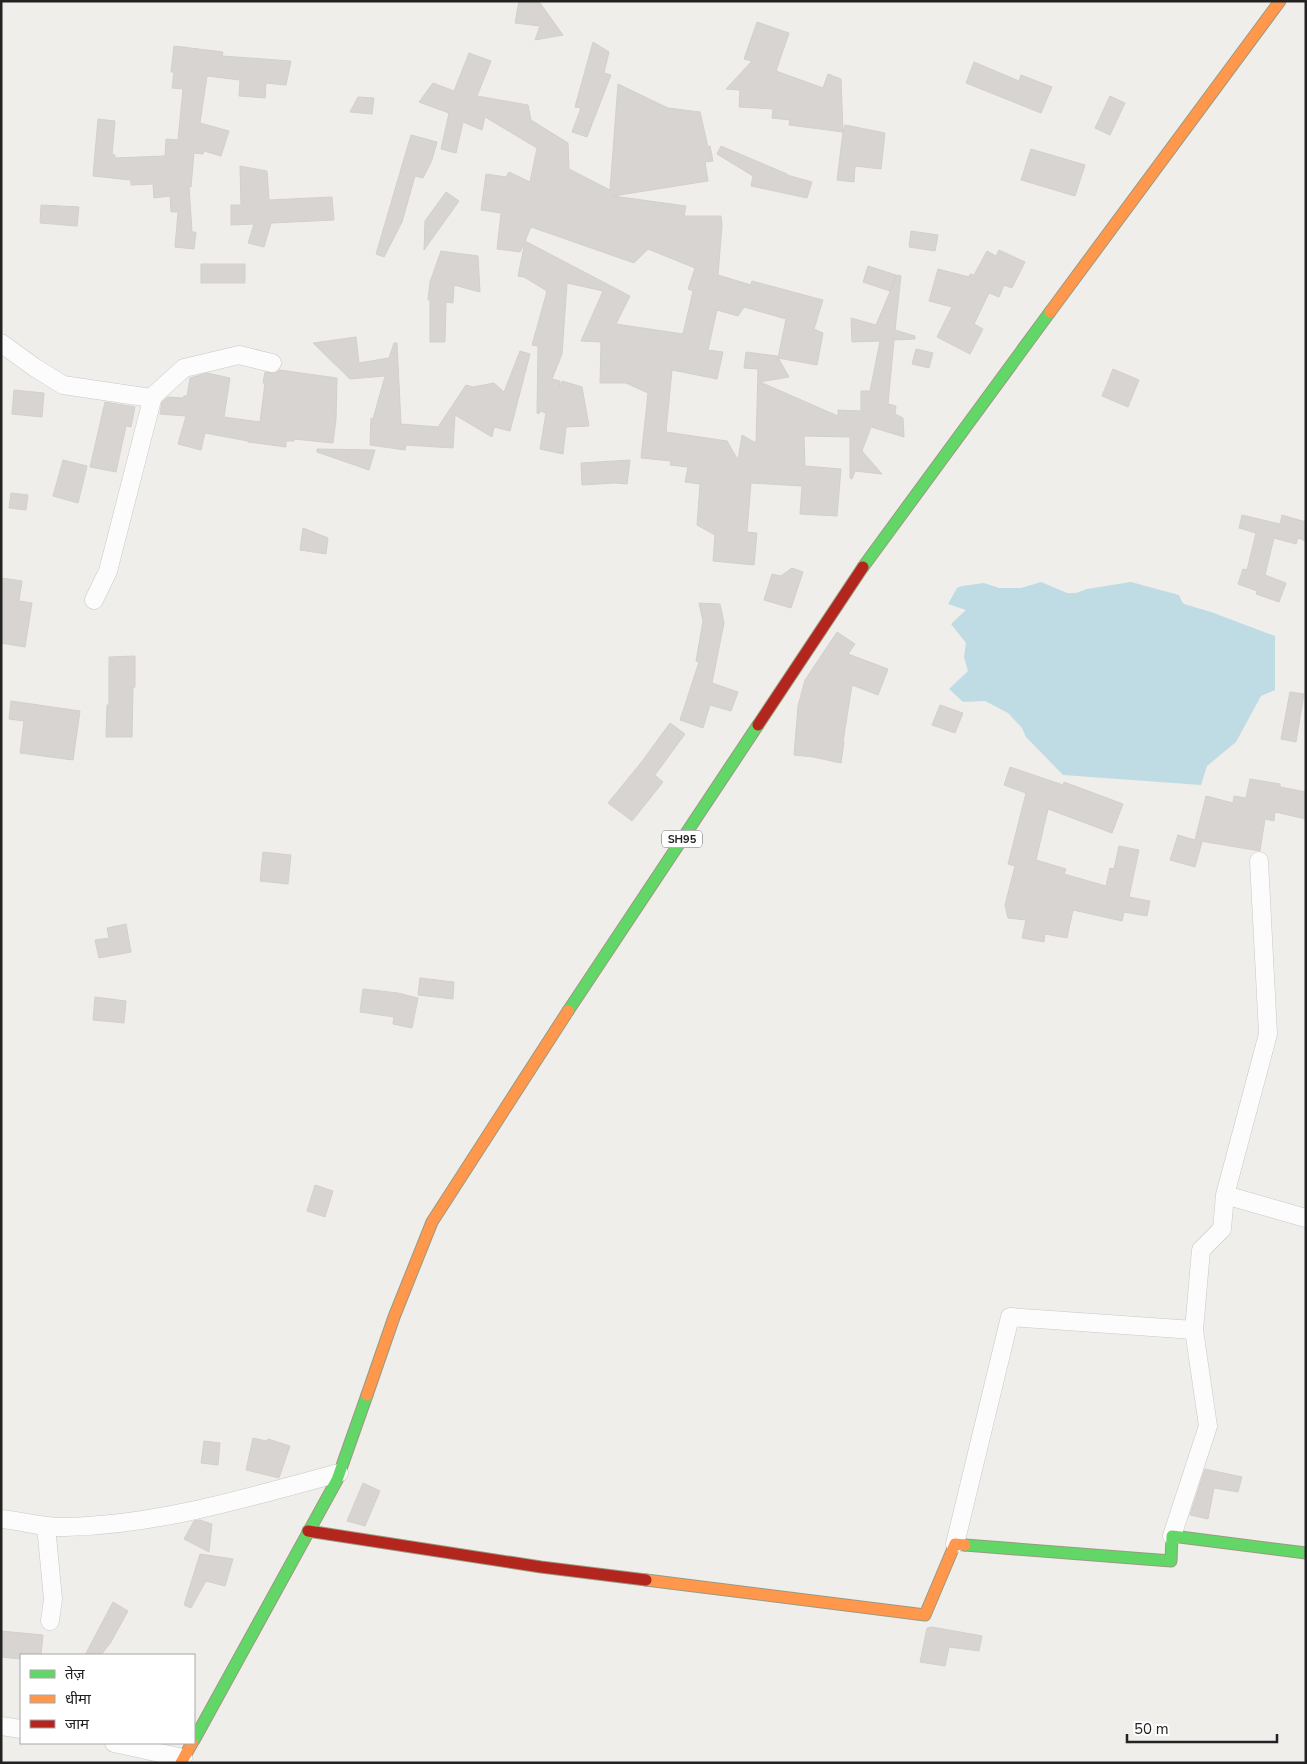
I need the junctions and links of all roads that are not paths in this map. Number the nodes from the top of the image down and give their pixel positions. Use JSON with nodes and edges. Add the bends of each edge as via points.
{"nodes":[{"id":1,"x":1280,"y":1,"type":"edge"},
{"id":2,"x":1,"y":343,"type":"edge"},
{"id":3,"x":272,"y":363,"type":"dead end"},
{"id":4,"x":153,"y":396,"type":"junction"},
{"id":5,"x":94,"y":600,"type":"dead end"},
{"id":6,"x":1259,"y":861,"type":"dead end"},
{"id":7,"x":1225,"y":1194,"type":"junction"},
{"id":8,"x":1306,"y":1218,"type":"edge"},
{"id":9,"x":1194,"y":1330,"type":"junction"},
{"id":10,"x":339,"y":1473,"type":"junction"},
{"id":11,"x":1,"y":1519,"type":"edge"},
{"id":12,"x":46,"y":1526,"type":"junction"},
{"id":13,"x":308,"y":1532,"type":"junction"},
{"id":14,"x":1172,"y":1536,"type":"junction"},
{"id":15,"x":956,"y":1544,"type":"junction"},
{"id":16,"x":1306,"y":1553,"type":"edge"},
{"id":17,"x":50,"y":1621,"type":"dead end"},
{"id":18,"x":1,"y":1726,"type":"edge"},
{"id":19,"x":20,"y":1729,"type":"edge"},
{"id":20,"x":195,"y":1737,"type":"edge"},
{"id":21,"x":118,"y":1744,"type":"edge"},
{"id":22,"x":191,"y":1744,"type":"edge"},
{"id":23,"x":182,"y":1761,"type":"edge"}],
"edges":[{"from":1,"to":10,"type":"main road","number":"SH95","via":[[872,553],[561,1021],[432,1222],[394,1317]]},
{"from":2,"to":4,"type":"street","via":[[63,384]]},
{"from":3,"to":4,"type":"street","via":[[239,355],[184,368]]},
{"from":4,"to":5,"type":"street","via":[[108,571]]},
{"from":6,"to":7,"type":"street","via":[[1268,1034]]},
{"from":7,"to":8,"type":"street"},
{"from":7,"to":9,"type":"street","via":[[1222,1229],[1201,1250]]},
{"from":9,"to":14,"type":"street","via":[[1208,1426]]},
{"from":9,"to":15,"type":"street","via":[[1010,1317]]},
{"from":10,"to":12,"type":"street","via":[[190,1512],[127,1522]]},
{"from":10,"to":13,"type":"main road","number":"SH95"},
{"from":11,"to":12,"type":"street"},
{"from":12,"to":17,"type":"street","via":[[53,1599]]},
{"from":13,"to":15,"type":"main road","via":[[541,1567],[925,1614]]},
{"from":13,"to":20,"type":"main road","number":"SH95"},
{"from":14,"to":15,"type":"main road","via":[[1171,1561]]},
{"from":14,"to":16,"type":"main road"},
{"from":18,"to":19,"type":"street"},
{"from":21,"to":23,"type":"street"},
{"from":22,"to":23,"type":"main road","number":"SH95"}]}
